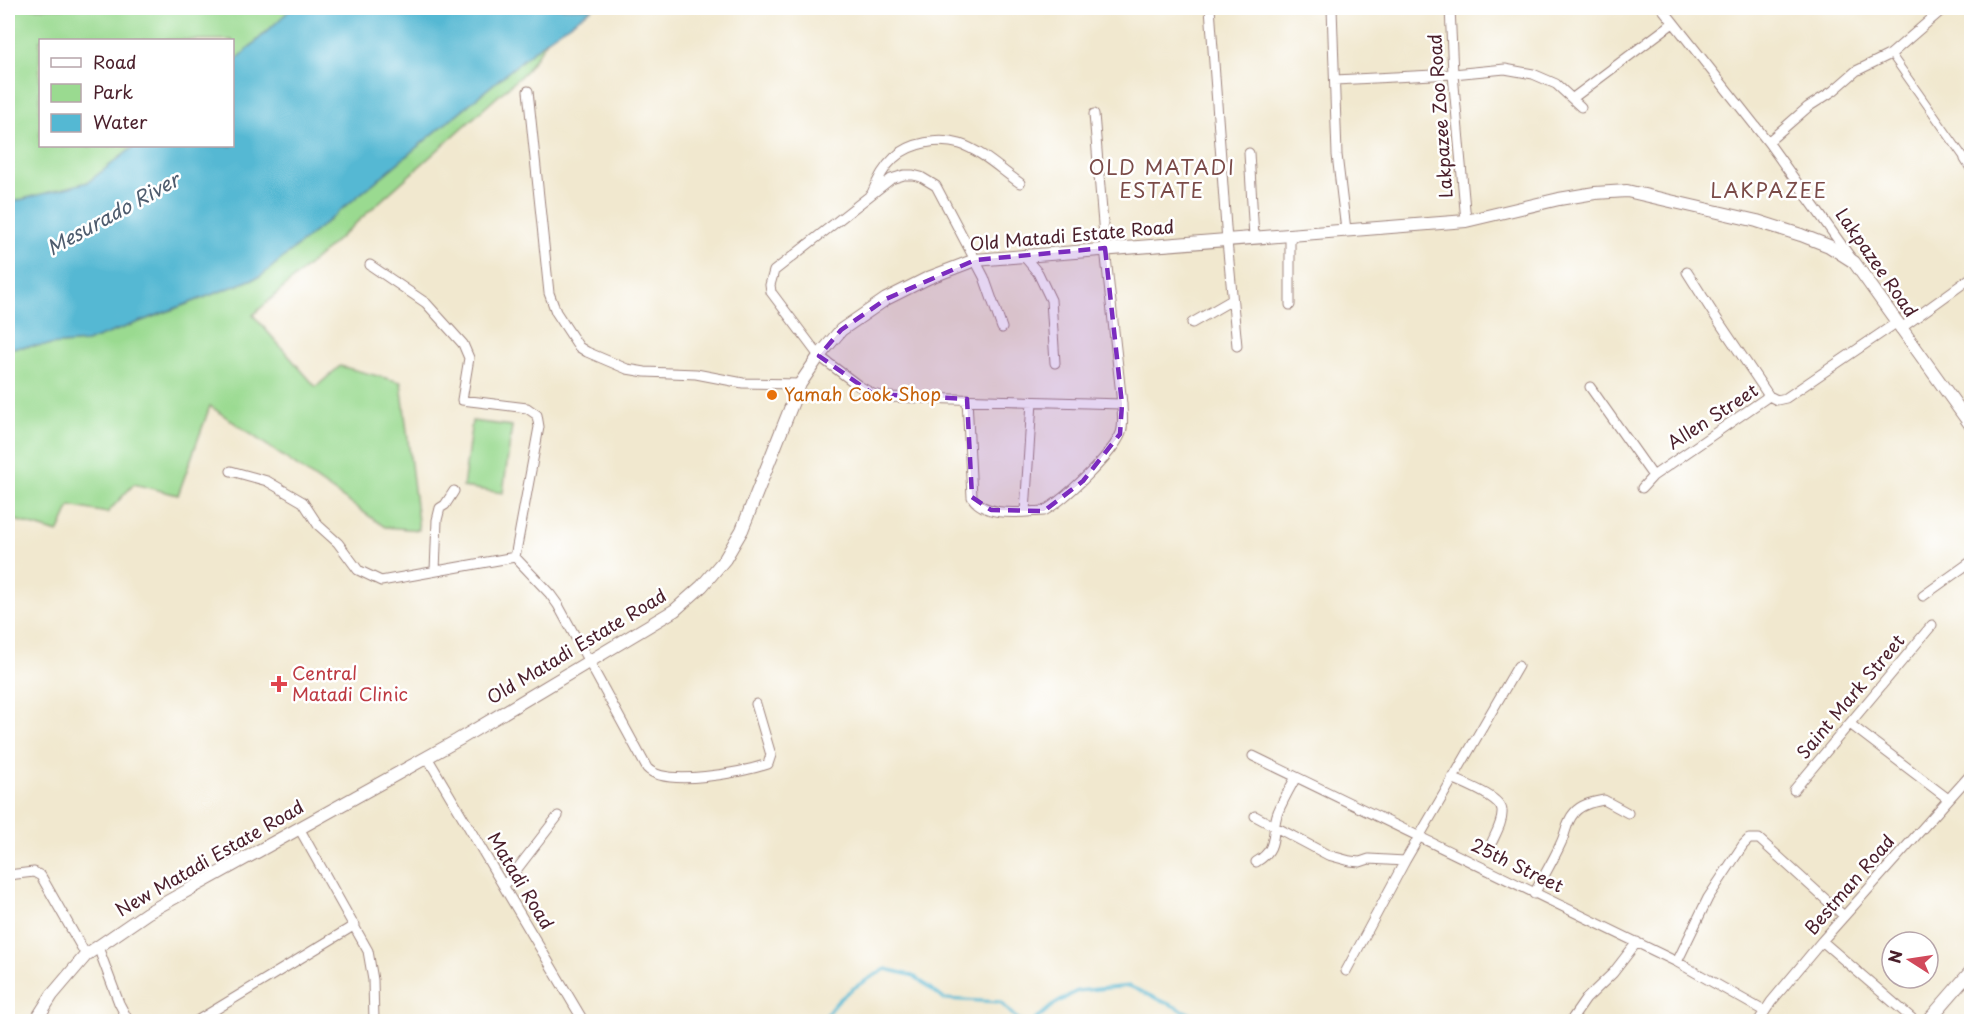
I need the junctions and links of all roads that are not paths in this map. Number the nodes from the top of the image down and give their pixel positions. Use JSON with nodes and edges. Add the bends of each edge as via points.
{"nodes":[{"id":1,"x":1210,"y":8,"type":"edge"},
{"id":2,"x":1332,"y":8,"type":"edge"},
{"id":3,"x":1450,"y":8,"type":"edge"},
{"id":4,"x":1662,"y":8,"type":"edge"},
{"id":5,"x":1944,"y":8,"type":"edge"},
{"id":6,"x":1673,"y":23,"type":"junction"},
{"id":7,"x":1891,"y":54,"type":"junction"},
{"id":8,"x":1453,"y":74,"type":"junction"},
{"id":9,"x":1335,"y":80,"type":"junction"},
{"id":10,"x":528,"y":91,"type":"dead end"},
{"id":11,"x":1573,"y":98,"type":"junction"},
{"id":12,"x":1581,"y":107,"type":"dead end"},
{"id":13,"x":1094,"y":114,"type":"dead end"},
{"id":14,"x":1768,"y":142,"type":"junction"},
{"id":15,"x":1250,"y":153,"type":"dead end"},
{"id":16,"x":1965,"y":159,"type":"joint"},
{"id":17,"x":1971,"y":170,"type":"edge"},
{"id":18,"x":1020,"y":183,"type":"dead end"},
{"id":19,"x":871,"y":195,"type":"junction"},
{"id":20,"x":1466,"y":221,"type":"junction"},
{"id":21,"x":1346,"y":230,"type":"junction"},
{"id":22,"x":1290,"y":235,"type":"junction"},
{"id":23,"x":1254,"y":237,"type":"junction"},
{"id":24,"x":1227,"y":241,"type":"junction"},
{"id":25,"x":1105,"y":248,"type":"junction"},
{"id":26,"x":1023,"y":255,"type":"junction"},
{"id":27,"x":975,"y":260,"type":"junction"},
{"id":28,"x":1854,"y":262,"type":"junction"},
{"id":29,"x":370,"y":265,"type":"dead end"},
{"id":30,"x":1687,"y":272,"type":"dead end"},
{"id":31,"x":1971,"y":277,"type":"edge"},
{"id":32,"x":1232,"y":300,"type":"junction"},
{"id":33,"x":1290,"y":305,"type":"dead end"},
{"id":34,"x":1192,"y":323,"type":"dead end"},
{"id":35,"x":1898,"y":326,"type":"junction"},
{"id":36,"x":1002,"y":328,"type":"dead end"},
{"id":37,"x":1237,"y":346,"type":"dead end"},
{"id":38,"x":819,"y":356,"type":"junction"},
{"id":39,"x":1055,"y":363,"type":"dead end"},
{"id":40,"x":800,"y":384,"type":"junction"},
{"id":41,"x":1590,"y":387,"type":"dead end"},
{"id":42,"x":1769,"y":396,"type":"junction"},
{"id":43,"x":967,"y":399,"type":"junction"},
{"id":44,"x":1032,"y":402,"type":"junction"},
{"id":45,"x":1122,"y":404,"type":"junction"},
{"id":46,"x":1970,"y":424,"type":"edge"},
{"id":47,"x":231,"y":471,"type":"dead end"},
{"id":48,"x":1653,"y":476,"type":"junction"},
{"id":49,"x":1642,"y":488,"type":"dead end"},
{"id":50,"x":454,"y":491,"type":"dead end"},
{"id":51,"x":1025,"y":512,"type":"junction"},
{"id":52,"x":515,"y":557,"type":"junction"},
{"id":53,"x":1971,"y":561,"type":"edge"},
{"id":54,"x":435,"y":571,"type":"junction"},
{"id":55,"x":1923,"y":596,"type":"dead end"},
{"id":56,"x":1932,"y":625,"type":"dead end"},
{"id":57,"x":588,"y":663,"type":"junction"},
{"id":58,"x":1518,"y":666,"type":"dead end"},
{"id":59,"x":756,"y":704,"type":"dead end"},
{"id":60,"x":1850,"y":724,"type":"junction"},
{"id":61,"x":1253,"y":756,"type":"dead end"},
{"id":62,"x":427,"y":757,"type":"junction"},
{"id":63,"x":1971,"y":773,"type":"edge"},
{"id":64,"x":1296,"y":777,"type":"junction"},
{"id":65,"x":1452,"y":778,"type":"junction"},
{"id":66,"x":1794,"y":790,"type":"dead end"},
{"id":67,"x":1947,"y":798,"type":"junction"},
{"id":68,"x":1628,"y":813,"type":"dead end"},
{"id":69,"x":558,"y":816,"type":"dead end"},
{"id":70,"x":1255,"y":816,"type":"dead end"},
{"id":71,"x":299,"y":828,"type":"junction"},
{"id":72,"x":1275,"y":828,"type":"junction"},
{"id":73,"x":1420,"y":836,"type":"junction"},
{"id":74,"x":1492,"y":842,"type":"dead end"},
{"id":75,"x":1405,"y":861,"type":"junction"},
{"id":76,"x":1256,"y":862,"type":"dead end"},
{"id":77,"x":8,"y":875,"type":"edge"},
{"id":78,"x":504,"y":886,"type":"junction"},
{"id":79,"x":1534,"y":894,"type":"junction"},
{"id":80,"x":1844,"y":916,"type":"junction"},
{"id":81,"x":355,"y":925,"type":"junction"},
{"id":82,"x":1822,"y":941,"type":"junction"},
{"id":83,"x":1637,"y":942,"type":"junction"},
{"id":84,"x":98,"y":947,"type":"junction"},
{"id":85,"x":86,"y":956,"type":"junction"},
{"id":86,"x":1677,"y":962,"type":"junction"},
{"id":87,"x":1346,"y":970,"type":"dead end"},
{"id":88,"x":1971,"y":970,"type":"edge"},
{"id":89,"x":1764,"y":1011,"type":"junction"},
{"id":90,"x":35,"y":1022,"type":"edge"},
{"id":91,"x":129,"y":1022,"type":"edge"},
{"id":92,"x":195,"y":1022,"type":"edge"},
{"id":93,"x":374,"y":1022,"type":"edge"},
{"id":94,"x":584,"y":1022,"type":"edge"},
{"id":95,"x":1570,"y":1022,"type":"edge"},
{"id":96,"x":1758,"y":1022,"type":"edge"},
{"id":97,"x":1916,"y":1022,"type":"edge"},
{"id":98,"x":1927,"y":1022,"type":"edge"}],
"edges":[{"from":1,"to":24,"type":"street"},
{"from":2,"to":9,"type":"street"},
{"from":3,"to":8,"type":"street","name":"Lakpazee Zoo Road"},
{"from":4,"to":6,"type":"street","name":"Lakpazee Road"},
{"from":5,"to":7,"type":"street"},
{"from":6,"to":11,"type":"street"},
{"from":6,"to":14,"type":"street","name":"Lakpazee Road"},
{"from":7,"to":14,"type":"street","via":[[1856,71]]},
{"from":7,"to":16,"type":"street"},
{"from":8,"to":9,"type":"street"},
{"from":8,"to":11,"type":"street","via":[[1520,70],[1556,84]]},
{"from":8,"to":20,"type":"street","name":"Lakpazee Zoo Road"},
{"from":9,"to":21,"type":"street","via":[[1337,155]]},
{"from":10,"to":40,"type":"street","via":[[549,293],[556,312],[579,347],[627,369],[696,374],[742,383]]},
{"from":11,"to":12,"type":"street"},
{"from":13,"to":25,"type":"street"},
{"from":14,"to":28,"type":"street","name":"Lakpazee Road"},
{"from":15,"to":23,"type":"street"},
{"from":16,"to":17,"type":"street"},
{"from":18,"to":19,"type":"street","via":[[972,150],[936,141],[894,157]]},
{"from":19,"to":27,"type":"street","via":[[903,175],[921,177],[936,186]]},
{"from":19,"to":38,"type":"street","via":[[774,271],[771,278],[774,298]]},
{"from":20,"to":21,"type":"street","name":"Old Matadi Estate Road"},
{"from":20,"to":28,"type":"street","name":"Old Matadi Estate Road","via":[[1595,193],[1626,191],[1790,231],[1829,246]]},
{"from":21,"to":22,"type":"street","name":"Old Matadi Estate Road"},
{"from":22,"to":23,"type":"street","name":"Old Matadi Estate Road"},
{"from":22,"to":33,"type":"street"},
{"from":23,"to":24,"type":"street","name":"Old Matadi Estate Road"},
{"from":24,"to":25,"type":"street","name":"Old Matadi Estate Road"},
{"from":24,"to":32,"type":"street"},
{"from":25,"to":26,"type":"street","name":"Old Matadi Estate Road"},
{"from":25,"to":45,"type":"street"},
{"from":26,"to":27,"type":"street","name":"Old Matadi Estate Road"},
{"from":26,"to":39,"type":"street","via":[[1038,273],[1051,300]]},
{"from":27,"to":36,"type":"street"},
{"from":27,"to":38,"type":"street","name":"Old Matadi Estate Road","via":[[886,299],[842,330]]},
{"from":28,"to":35,"type":"street","name":"Lakpazee Road"},
{"from":29,"to":52,"type":"street","via":[[426,303],[463,344],[469,358],[462,400],[527,408],[537,415],[539,428]]},
{"from":30,"to":42,"type":"street"},
{"from":31,"to":35,"type":"street","name":"Allen Street"},
{"from":32,"to":34,"type":"street"},
{"from":32,"to":37,"type":"street"},
{"from":35,"to":42,"type":"street","name":"Allen Street","via":[[1786,398],[1777,400]]},
{"from":35,"to":46,"type":"street","name":"Lakpazee Road"},
{"from":38,"to":40,"type":"street","name":"Old Matadi Estate Road"},
{"from":38,"to":43,"type":"street","via":[[873,394]]},
{"from":40,"to":57,"type":"street","name":"Old Matadi Estate Road","via":[[742,530],[725,559],[675,610]]},
{"from":41,"to":48,"type":"street"},
{"from":42,"to":48,"type":"street","name":"Allen Street"},
{"from":43,"to":44,"type":"street"},
{"from":43,"to":51,"type":"street","via":[[972,497],[982,508]]},
{"from":44,"to":45,"type":"street"},
{"from":44,"to":51,"type":"street"},
{"from":45,"to":51,"type":"street","via":[[1120,434],[1083,481],[1044,511]]},
{"from":47,"to":54,"type":"street","via":[[267,481],[303,502],[318,525],[365,574],[388,581]]},
{"from":48,"to":49,"type":"street","name":"Allen Street"},
{"from":50,"to":54,"type":"street","via":[[440,508],[437,520]]},
{"from":52,"to":54,"type":"street"},
{"from":52,"to":57,"type":"street","via":[[550,594]]},
{"from":53,"to":55,"type":"street"},
{"from":56,"to":60,"type":"street","name":"Saint Mark Street"},
{"from":57,"to":59,"type":"street","via":[[647,768],[658,776],[720,775],[768,764],[771,755]]},
{"from":57,"to":62,"type":"street","name":"Old Matadi Estate Road"},
{"from":58,"to":65,"type":"street"},
{"from":60,"to":66,"type":"street","name":"Saint Mark Street"},
{"from":60,"to":67,"type":"street"},
{"from":61,"to":64,"type":"street","name":"25th Street"},
{"from":62,"to":71,"type":"street","name":"New Matadi Estate Road"},
{"from":62,"to":78,"type":"street","name":"Matadi Road"},
{"from":63,"to":67,"type":"street","name":"Bestman Road"},
{"from":64,"to":72,"type":"street","via":[[1277,814]]},
{"from":64,"to":73,"type":"street","name":"25th Street"},
{"from":65,"to":73,"type":"street"},
{"from":65,"to":74,"type":"street","via":[[1498,800],[1501,819]]},
{"from":67,"to":80,"type":"street","name":"Bestman Road"},
{"from":68,"to":79,"type":"street","via":[[1604,800],[1574,812]]},
{"from":69,"to":78,"type":"street"},
{"from":70,"to":72,"type":"street"},
{"from":71,"to":81,"type":"street"},
{"from":71,"to":84,"type":"street","name":"New Matadi Estate Road","via":[[147,913]]},
{"from":72,"to":75,"type":"street","via":[[1328,855],[1350,861]]},
{"from":72,"to":76,"type":"street","via":[[1266,856]]},
{"from":73,"to":75,"type":"street"},
{"from":73,"to":79,"type":"street","name":"25th Street"},
{"from":75,"to":87,"type":"street"},
{"from":77,"to":85,"type":"street","via":[[34,872],[41,876]]},
{"from":78,"to":94,"type":"street","name":"Matadi Road"},
{"from":79,"to":83,"type":"street","name":"25th Street"},
{"from":80,"to":82,"type":"street","name":"Bestman Road"},
{"from":80,"to":86,"type":"street","via":[[1759,839],[1749,839],[1708,898]]},
{"from":81,"to":92,"type":"street"},
{"from":81,"to":93,"type":"street","via":[[368,951],[374,980]]},
{"from":82,"to":89,"type":"street","name":"Bestman Road"},
{"from":82,"to":97,"type":"street"},
{"from":83,"to":86,"type":"street","name":"25th Street"},
{"from":83,"to":95,"type":"street"},
{"from":84,"to":85,"type":"street","name":"New Matadi Estate Road"},
{"from":84,"to":91,"type":"street"},
{"from":85,"to":90,"type":"street","name":"New Matadi Estate Road","via":[[52,995]]},
{"from":86,"to":89,"type":"street","name":"25th Street"},
{"from":88,"to":98,"type":"street"},
{"from":89,"to":96,"type":"street","name":"Bestman Road"}]}
